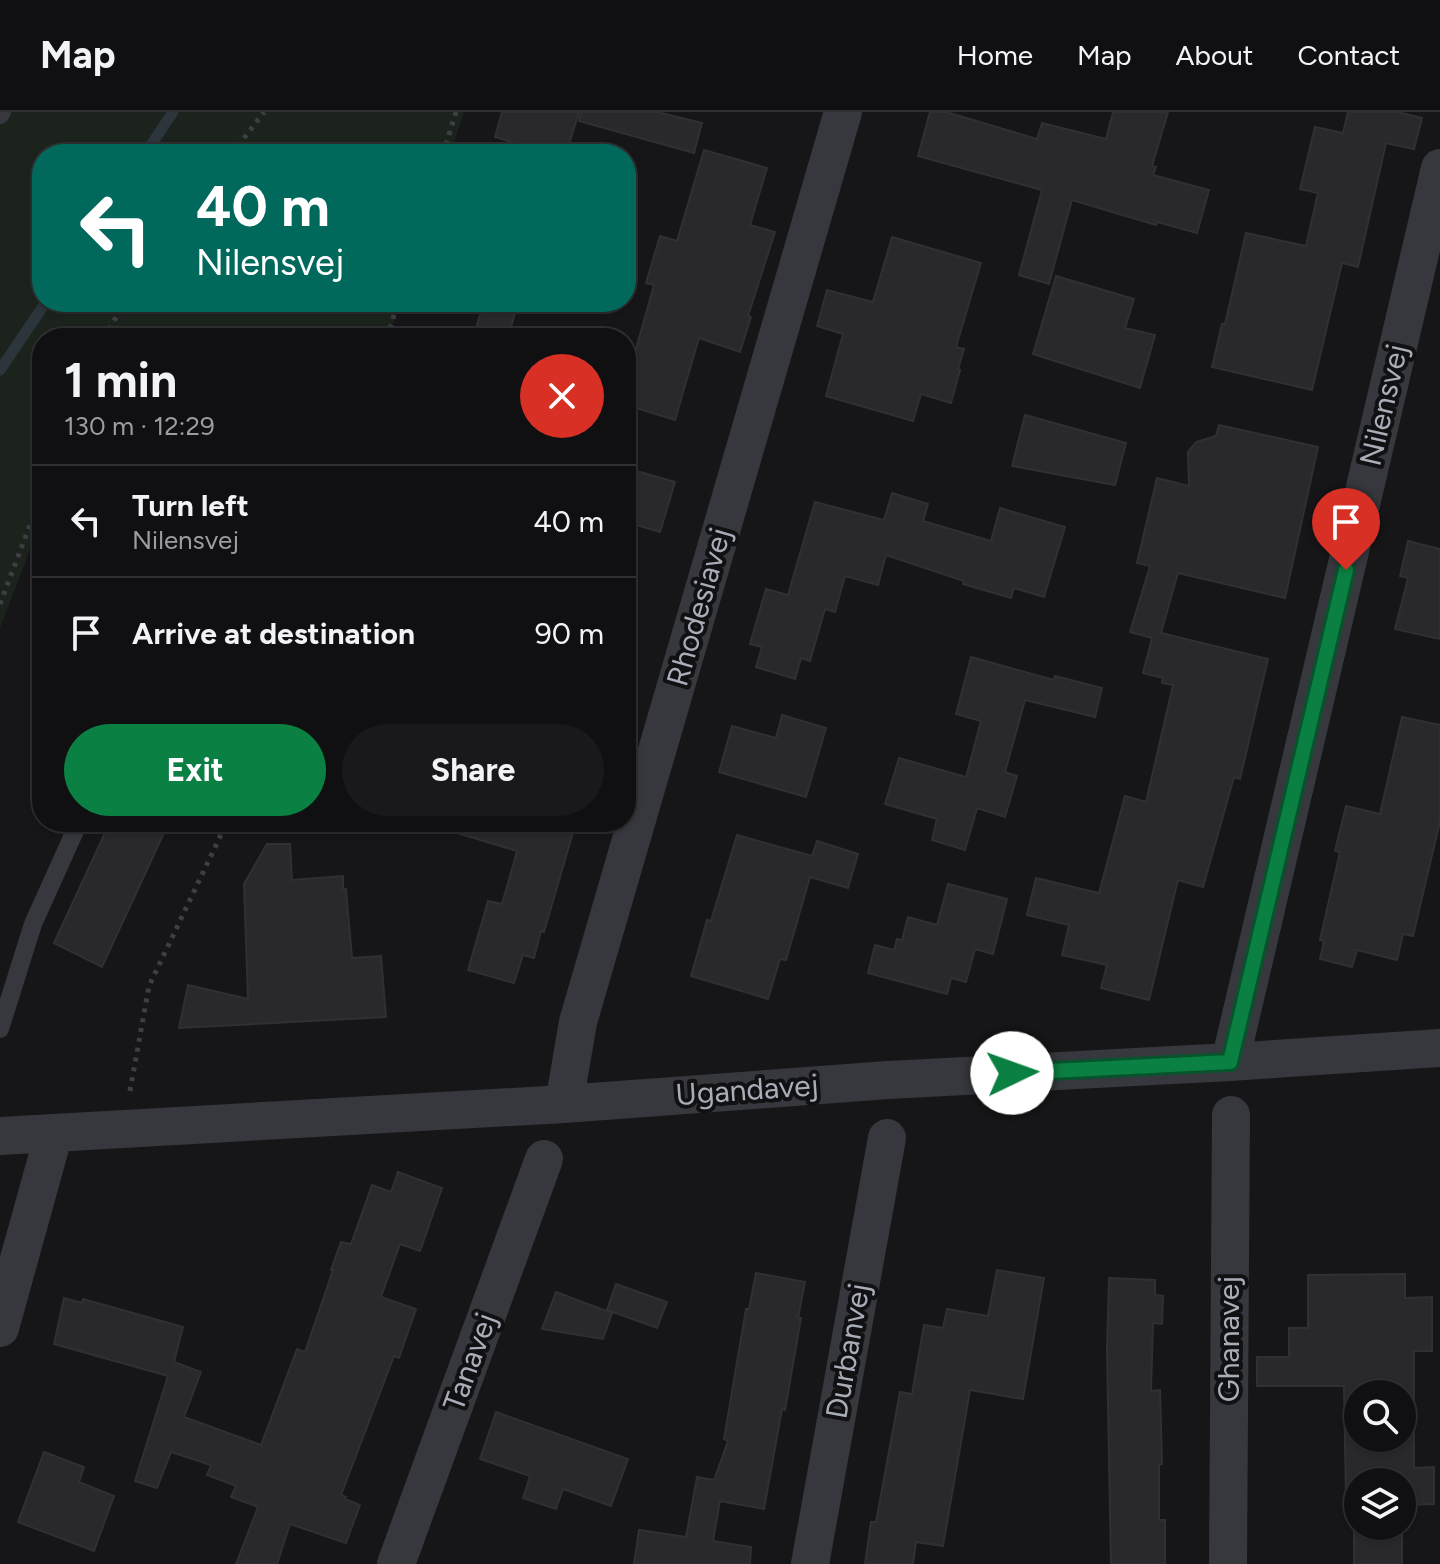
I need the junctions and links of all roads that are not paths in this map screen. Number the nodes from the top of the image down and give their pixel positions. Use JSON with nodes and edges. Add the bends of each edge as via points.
{"nodes":[{"id":1,"x":843,"y":112,"type":"edge"},
{"id":2,"x":1440,"y":168,"type":"edge"},
{"id":3,"x":636,"y":823,"type":"edge"},
{"id":4,"x":74,"y":832,"type":"edge"},
{"id":5,"x":633,"y":832,"type":"edge"},
{"id":6,"x":0,"y":1029,"type":"edge"},
{"id":7,"x":1440,"y":1048,"type":"edge"},
{"id":8,"x":1230,"y":1062,"type":"junction"},
{"id":9,"x":564,"y":1104,"type":"junction"},
{"id":10,"x":1231,"y":1115,"type":"dead end"},
{"id":11,"x":54,"y":1133,"type":"junction"},
{"id":12,"x":0,"y":1136,"type":"edge"},
{"id":13,"x":887,"y":1138,"type":"dead end"},
{"id":14,"x":544,"y":1159,"type":"dead end"},
{"id":15,"x":0,"y":1328,"type":"edge"},
{"id":16,"x":396,"y":1564,"type":"edge"},
{"id":17,"x":810,"y":1564,"type":"edge"},
{"id":18,"x":1228,"y":1564,"type":"edge"}],
"edges":[{"from":1,"to":3,"type":"street","name":"Rhodesiavej"},
{"from":2,"to":8,"type":"street","name":"Nilensvej"},
{"from":4,"to":6,"type":"lane","via":[[33,924]]},
{"from":5,"to":9,"type":"street","name":"Rhodesiavej","via":[[578,1022]]},
{"from":7,"to":8,"type":"street","name":"Ugandavej"},
{"from":8,"to":9,"type":"street","name":"Ugandavej"},
{"from":9,"to":11,"type":"street","name":"Ugandavej"},
{"from":10,"to":18,"type":"street","name":"Ghanavej"},
{"from":11,"to":12,"type":"street","name":"Ugandavej"},
{"from":11,"to":15,"type":"street"},
{"from":13,"to":17,"type":"street","name":"Durbanvej"},
{"from":14,"to":16,"type":"street","name":"Tanavej"}]}
